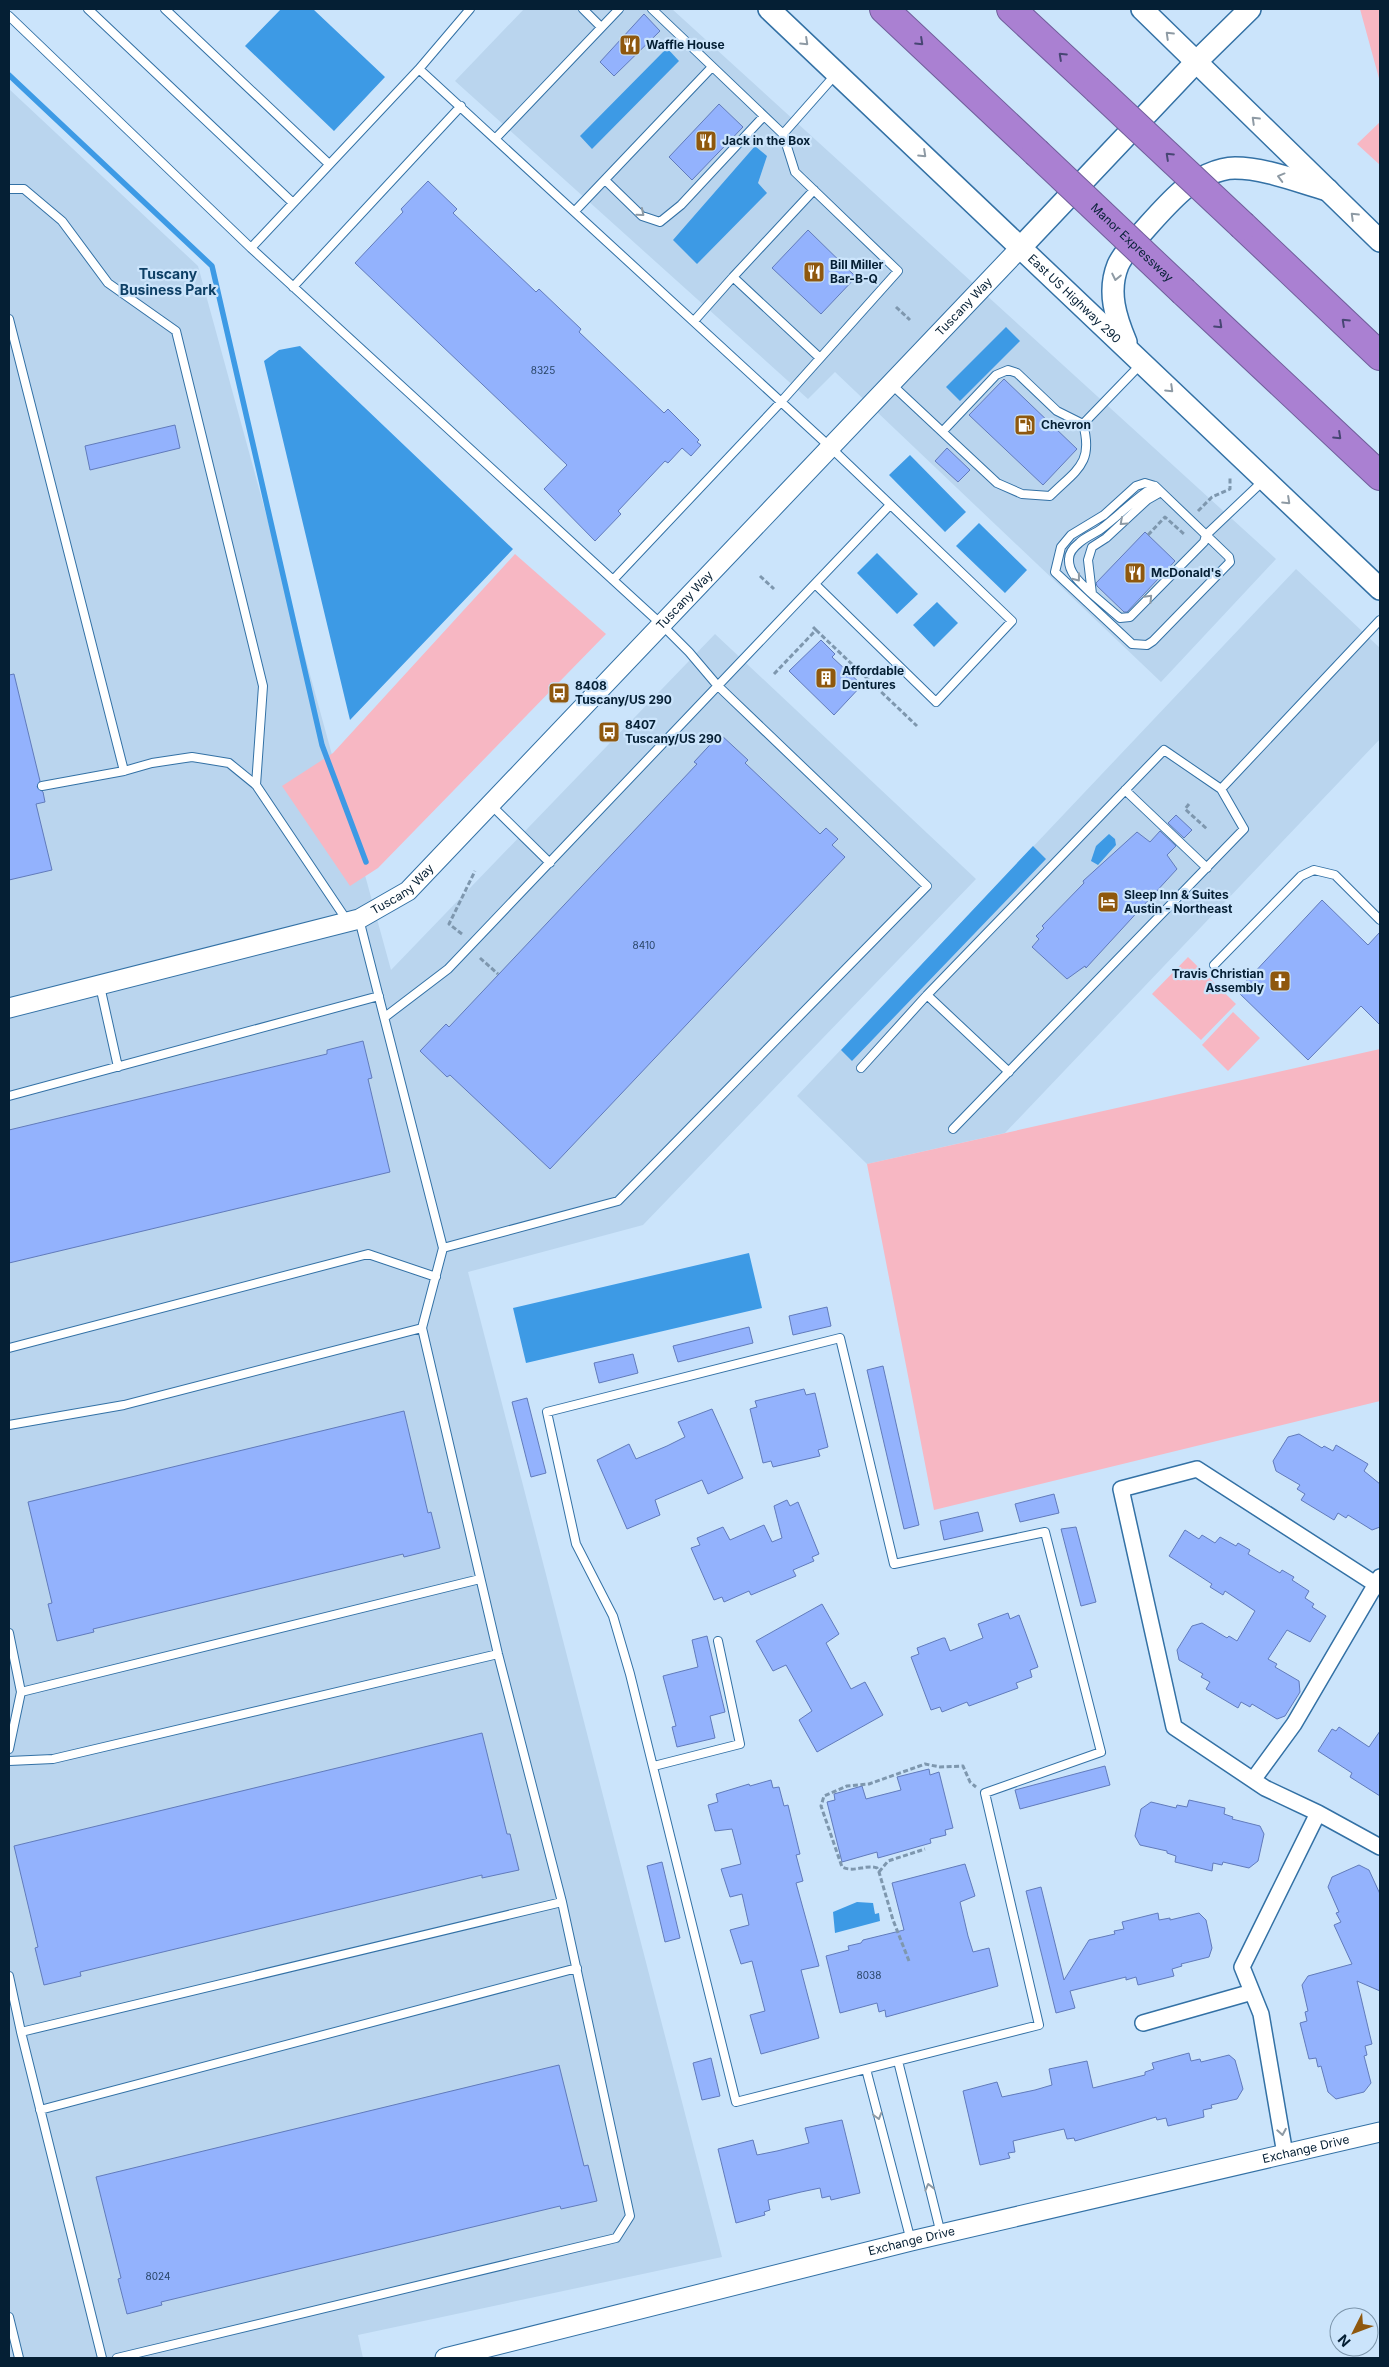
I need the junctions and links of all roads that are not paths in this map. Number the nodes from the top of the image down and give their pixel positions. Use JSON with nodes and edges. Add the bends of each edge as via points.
{"nodes":[{"id":1,"x":88,"y":9,"type":"edge"},
{"id":2,"x":165,"y":9,"type":"edge"},
{"id":3,"x":470,"y":9,"type":"edge"},
{"id":4,"x":583,"y":9,"type":"edge"},
{"id":5,"x":619,"y":9,"type":"edge"},
{"id":6,"x":652,"y":9,"type":"edge"},
{"id":7,"x":769,"y":9,"type":"edge"},
{"id":8,"x":884,"y":9,"type":"edge"},
{"id":9,"x":1011,"y":9,"type":"edge"},
{"id":10,"x":1142,"y":9,"type":"edge"},
{"id":11,"x":1250,"y":9,"type":"edge"},
{"id":12,"x":9,"y":16,"type":"edge"},
{"id":13,"x":601,"y":27,"type":"junction"},
{"id":14,"x":1196,"y":62,"type":"junction"},
{"id":15,"x":712,"y":66,"type":"junction"},
{"id":16,"x":419,"y":69,"type":"junction"},
{"id":17,"x":837,"y":73,"type":"junction"},
{"id":18,"x":461,"y":106,"type":"junction"},
{"id":19,"x":764,"y":116,"type":"junction"},
{"id":20,"x":782,"y":134,"type":"junction"},
{"id":21,"x":496,"y":138,"type":"junction"},
{"id":22,"x":330,"y":164,"type":"junction"},
{"id":23,"x":605,"y":180,"type":"junction"},
{"id":24,"x":9,"y":189,"type":"edge"},
{"id":25,"x":814,"y":190,"type":"junction"},
{"id":26,"x":1328,"y":190,"type":"junction"},
{"id":27,"x":293,"y":203,"type":"junction"},
{"id":28,"x":575,"y":212,"type":"junction"},
{"id":29,"x":1380,"y":241,"type":"edge"},
{"id":30,"x":1020,"y":247,"type":"junction"},
{"id":31,"x":251,"y":248,"type":"junction"},
{"id":32,"x":733,"y":277,"type":"junction"},
{"id":33,"x":293,"y":287,"type":"junction"},
{"id":34,"x":9,"y":319,"type":"edge"},
{"id":35,"x":694,"y":321,"type":"junction"},
{"id":36,"x":1380,"y":356,"type":"edge"},
{"id":37,"x":1136,"y":357,"type":"junction"},
{"id":38,"x":820,"y":358,"type":"junction"},
{"id":39,"x":890,"y":382,"type":"junction"},
{"id":40,"x":780,"y":403,"type":"junction"},
{"id":41,"x":1084,"y":424,"type":"junction"},
{"id":42,"x":943,"y":430,"type":"junction"},
{"id":43,"x":828,"y":446,"type":"junction"},
{"id":44,"x":1380,"y":476,"type":"edge"},
{"id":45,"x":1265,"y":480,"type":"junction"},
{"id":46,"x":1155,"y":486,"type":"junction"},
{"id":47,"x":1162,"y":492,"type":"junction"},
{"id":48,"x":890,"y":505,"type":"junction"},
{"id":49,"x":1206,"y":535,"type":"junction"},
{"id":50,"x":613,"y":580,"type":"junction"},
{"id":51,"x":815,"y":584,"type":"junction"},
{"id":52,"x":1380,"y":589,"type":"edge"},
{"id":53,"x":1092,"y":594,"type":"junction"},
{"id":54,"x":1380,"y":620,"type":"edge"},
{"id":55,"x":661,"y":624,"type":"junction"},
{"id":56,"x":717,"y":685,"type":"junction"},
{"id":57,"x":124,"y":771,"type":"junction"},
{"id":58,"x":256,"y":785,"type":"junction"},
{"id":59,"x":42,"y":786,"type":"dead end"},
{"id":60,"x":1221,"y":789,"type":"junction"},
{"id":61,"x":1125,"y":790,"type":"junction"},
{"id":62,"x":490,"y":804,"type":"junction"},
{"id":63,"x":550,"y":864,"type":"junction"},
{"id":64,"x":1207,"y":868,"type":"junction"},
{"id":65,"x":354,"y":920,"type":"junction"},
{"id":66,"x":1380,"y":920,"type":"edge"},
{"id":67,"x":1214,"y":965,"type":"dead end"},
{"id":68,"x":99,"y":985,"type":"junction"},
{"id":69,"x":927,"y":995,"type":"junction"},
{"id":70,"x":379,"y":996,"type":"junction"},
{"id":71,"x":9,"y":1008,"type":"edge"},
{"id":72,"x":385,"y":1017,"type":"junction"},
{"id":73,"x":118,"y":1066,"type":"junction"},
{"id":74,"x":861,"y":1068,"type":"dead end"},
{"id":75,"x":1009,"y":1072,"type":"junction"},
{"id":76,"x":9,"y":1096,"type":"edge"},
{"id":77,"x":953,"y":1129,"type":"dead end"},
{"id":78,"x":444,"y":1248,"type":"junction"},
{"id":79,"x":436,"y":1277,"type":"junction"},
{"id":80,"x":422,"y":1328,"type":"junction"},
{"id":81,"x":9,"y":1348,"type":"edge"},
{"id":82,"x":9,"y":1425,"type":"edge"},
{"id":83,"x":480,"y":1579,"type":"junction"},
{"id":84,"x":1379,"y":1583,"type":"edge"},
{"id":85,"x":9,"y":1633,"type":"edge"},
{"id":86,"x":718,"y":1641,"type":"dead end"},
{"id":87,"x":498,"y":1654,"type":"junction"},
{"id":88,"x":21,"y":1692,"type":"junction"},
{"id":89,"x":9,"y":1749,"type":"edge"},
{"id":90,"x":9,"y":1762,"type":"edge"},
{"id":91,"x":654,"y":1766,"type":"junction"},
{"id":92,"x":1253,"y":1780,"type":"junction"},
{"id":93,"x":1318,"y":1813,"type":"junction"},
{"id":94,"x":1380,"y":1846,"type":"edge"},
{"id":95,"x":562,"y":1902,"type":"junction"},
{"id":96,"x":577,"y":1968,"type":"junction"},
{"id":97,"x":9,"y":1976,"type":"edge"},
{"id":98,"x":1252,"y":1992,"type":"junction"},
{"id":99,"x":1143,"y":2023,"type":"dead end"},
{"id":100,"x":21,"y":2032,"type":"junction"},
{"id":101,"x":898,"y":2061,"type":"junction"},
{"id":102,"x":866,"y":2069,"type":"junction"},
{"id":103,"x":40,"y":2110,"type":"junction"},
{"id":104,"x":1380,"y":2132,"type":"edge"},
{"id":105,"x":1286,"y":2154,"type":"junction"},
{"id":106,"x":941,"y":2234,"type":"junction"},
{"id":107,"x":911,"y":2241,"type":"junction"},
{"id":108,"x":9,"y":2317,"type":"edge"},
{"id":109,"x":19,"y":2358,"type":"edge"},
{"id":110,"x":102,"y":2358,"type":"edge"},
{"id":111,"x":117,"y":2358,"type":"edge"},
{"id":112,"x":444,"y":2358,"type":"edge"}],
"edges":[{"from":1,"to":27,"type":"lane"},
{"from":2,"to":22,"type":"lane"},
{"from":3,"to":16,"type":"lane"},
{"from":4,"to":13,"type":"lane"},
{"from":5,"to":13,"type":"lane"},
{"from":6,"to":15,"type":"lane"},
{"from":7,"to":17,"type":"main road","name":"East US Highway 290","one_way":true},
{"from":8,"to":44,"type":"highway","name":"Manor Expressway","one_way":true,"bridge":true},
{"from":36,"to":9,"type":"highway","one_way":true,"bridge":true},
{"from":14,"to":10,"type":"main road","one_way":true},
{"from":11,"to":14,"type":"main road","name":"Tuscany Way"},
{"from":12,"to":31,"type":"lane"},
{"from":13,"to":21,"type":"lane"},
{"from":26,"to":14,"type":"main road","one_way":true},
{"from":14,"to":30,"type":"main road","name":"Tuscany Way"},
{"from":15,"to":19,"type":"lane"},
{"from":15,"to":23,"type":"lane"},
{"from":16,"to":18,"type":"lane"},
{"from":16,"to":22,"type":"lane"},
{"from":17,"to":20,"type":"lane"},
{"from":17,"to":30,"type":"main road","name":"East US Highway 290","one_way":true},
{"from":18,"to":21,"type":"lane"},
{"from":18,"to":33,"type":"lane"},
{"from":19,"to":20,"type":"lane"},
{"from":23,"to":19,"type":"lane","one_way":true,"via":[[642,216],[660,222],[681,205]]},
{"from":20,"to":25,"type":"lane","via":[[796,172]]},
{"from":21,"to":28,"type":"lane"},
{"from":22,"to":27,"type":"lane"},
{"from":23,"to":28,"type":"lane"},
{"from":24,"to":58,"type":"lane","via":[[24,188],[62,221],[108,283],[176,331],[263,686]]},
{"from":25,"to":32,"type":"lane"},
{"from":25,"to":38,"type":"lane","via":[[898,271]]},
{"from":29,"to":26,"type":"main road","one_way":true},
{"from":26,"to":37,"type":"main road","one_way":true,"via":[[1267,173],[1235,168],[1201,178],[1183,190],[1128,249],[1118,266],[1113,290],[1115,315]]},
{"from":27,"to":31,"type":"lane"},
{"from":28,"to":35,"type":"lane"},
{"from":30,"to":37,"type":"main road","name":"East US Highway 290"},
{"from":30,"to":39,"type":"street","name":"Tuscany Way"},
{"from":31,"to":33,"type":"lane"},
{"from":32,"to":35,"type":"lane"},
{"from":32,"to":38,"type":"lane"},
{"from":33,"to":50,"type":"lane"},
{"from":34,"to":57,"type":"lane"},
{"from":35,"to":40,"type":"lane"},
{"from":37,"to":41,"type":"lane"},
{"from":37,"to":45,"type":"main road","name":"East US Highway 290","one_way":true},
{"from":38,"to":40,"type":"lane"},
{"from":39,"to":42,"type":"lane"},
{"from":39,"to":43,"type":"street","name":"Tuscany Way"},
{"from":40,"to":43,"type":"lane"},
{"from":40,"to":50,"type":"lane"},
{"from":41,"to":42,"type":"lane","via":[[1057,411],[1017,373],[1008,370],[996,375]]},
{"from":41,"to":42,"type":"lane","via":[[1087,438],[1084,462],[1050,496],[1022,494],[998,483]]},
{"from":43,"to":48,"type":"lane"},
{"from":43,"to":55,"type":"street","name":"Tuscany Way"},
{"from":45,"to":49,"type":"lane"},
{"from":45,"to":52,"type":"main road","name":"East US Highway 290","one_way":true},
{"from":46,"to":47,"type":"lane"},
{"from":46,"to":49,"type":"lane","via":[[1145,483],[1136,486],[1104,515],[1071,535],[1061,547],[1055,572],[1132,644],[1147,646],[1230,562],[1229,557]]},
{"from":46,"to":53,"type":"lane","one_way":true,"via":[[1072,550],[1071,569]]},
{"from":47,"to":49,"type":"lane"},
{"from":47,"to":53,"type":"lane","one_way":true,"via":[[1147,500],[1092,547],[1088,560]]},
{"from":48,"to":51,"type":"lane"},
{"from":48,"to":51,"type":"lane","via":[[1012,621],[936,702]]},
{"from":53,"to":49,"type":"lane","one_way":true,"via":[[1114,615],[1130,617],[1204,542]]},
{"from":50,"to":55,"type":"lane"},
{"from":51,"to":56,"type":"lane"},
{"from":54,"to":60,"type":"lane"},
{"from":55,"to":56,"type":"lane"},
{"from":55,"to":62,"type":"street","name":"Tuscany Way"},
{"from":56,"to":63,"type":"lane"},
{"from":56,"to":78,"type":"lane","via":[[927,886],[618,1201]]},
{"from":57,"to":58,"type":"lane","via":[[152,762],[192,756],[229,763]]},
{"from":57,"to":59,"type":"lane"},
{"from":58,"to":65,"type":"lane"},
{"from":60,"to":61,"type":"lane","via":[[1164,750]]},
{"from":60,"to":64,"type":"lane","via":[[1244,829]]},
{"from":61,"to":64,"type":"lane"},
{"from":61,"to":69,"type":"lane"},
{"from":62,"to":63,"type":"lane"},
{"from":62,"to":65,"type":"street","name":"Tuscany Way","via":[[408,891]]},
{"from":63,"to":72,"type":"lane","via":[[448,969]]},
{"from":64,"to":75,"type":"lane"},
{"from":65,"to":68,"type":"street","name":"Tuscany Way"},
{"from":65,"to":70,"type":"lane"},
{"from":66,"to":67,"type":"lane","via":[[1335,875],[1314,870],[1301,876]]},
{"from":68,"to":71,"type":"street","name":"Tuscany Way"},
{"from":68,"to":73,"type":"lane"},
{"from":69,"to":74,"type":"lane"},
{"from":69,"to":75,"type":"lane"},
{"from":70,"to":72,"type":"lane"},
{"from":70,"to":73,"type":"lane"},
{"from":72,"to":78,"type":"lane"},
{"from":73,"to":76,"type":"lane"},
{"from":75,"to":77,"type":"lane"},
{"from":78,"to":79,"type":"lane"},
{"from":79,"to":80,"type":"lane"},
{"from":79,"to":81,"type":"lane","via":[[368,1254]]},
{"from":80,"to":82,"type":"lane","via":[[124,1405]]},
{"from":80,"to":83,"type":"lane"},
{"from":83,"to":87,"type":"lane"},
{"from":83,"to":88,"type":"lane"},
{"from":84,"to":92,"type":"street","via":[[1294,1724]]},
{"from":84,"to":92,"type":"street","via":[[1197,1469],[1121,1488],[1174,1727]]},
{"from":85,"to":88,"type":"lane"},
{"from":86,"to":91,"type":"lane","via":[[740,1744]]},
{"from":87,"to":90,"type":"lane","via":[[53,1759]]},
{"from":87,"to":95,"type":"lane"},
{"from":88,"to":89,"type":"lane"},
{"from":91,"to":101,"type":"lane","via":[[613,1616],[576,1544],[547,1412],[840,1338],[894,1564],[1044,1532],[1101,1752],[985,1793],[1039,2024]]},
{"from":91,"to":102,"type":"lane","via":[[736,2102]]},
{"from":92,"to":93,"type":"street"},
{"from":93,"to":94,"type":"street"},
{"from":93,"to":98,"type":"street","via":[[1242,1967]]},
{"from":95,"to":96,"type":"lane"},
{"from":95,"to":100,"type":"lane"},
{"from":96,"to":103,"type":"lane"},
{"from":96,"to":111,"type":"lane","via":[[630,2216],[616,2238]]},
{"from":97,"to":100,"type":"lane"},
{"from":98,"to":99,"type":"street"},
{"from":98,"to":105,"type":"street","one_way":true,"via":[[1261,2014]]},
{"from":100,"to":103,"type":"lane"},
{"from":101,"to":102,"type":"lane"},
{"from":106,"to":101,"type":"lane","one_way":true},
{"from":102,"to":107,"type":"lane","one_way":true},
{"from":103,"to":110,"type":"lane"},
{"from":104,"to":105,"type":"street","name":"Exchange Drive"},
{"from":105,"to":106,"type":"street","name":"Exchange Drive"},
{"from":106,"to":107,"type":"street","name":"Exchange Drive"},
{"from":107,"to":112,"type":"street","name":"Exchange Drive"},
{"from":108,"to":109,"type":"lane"}]}
